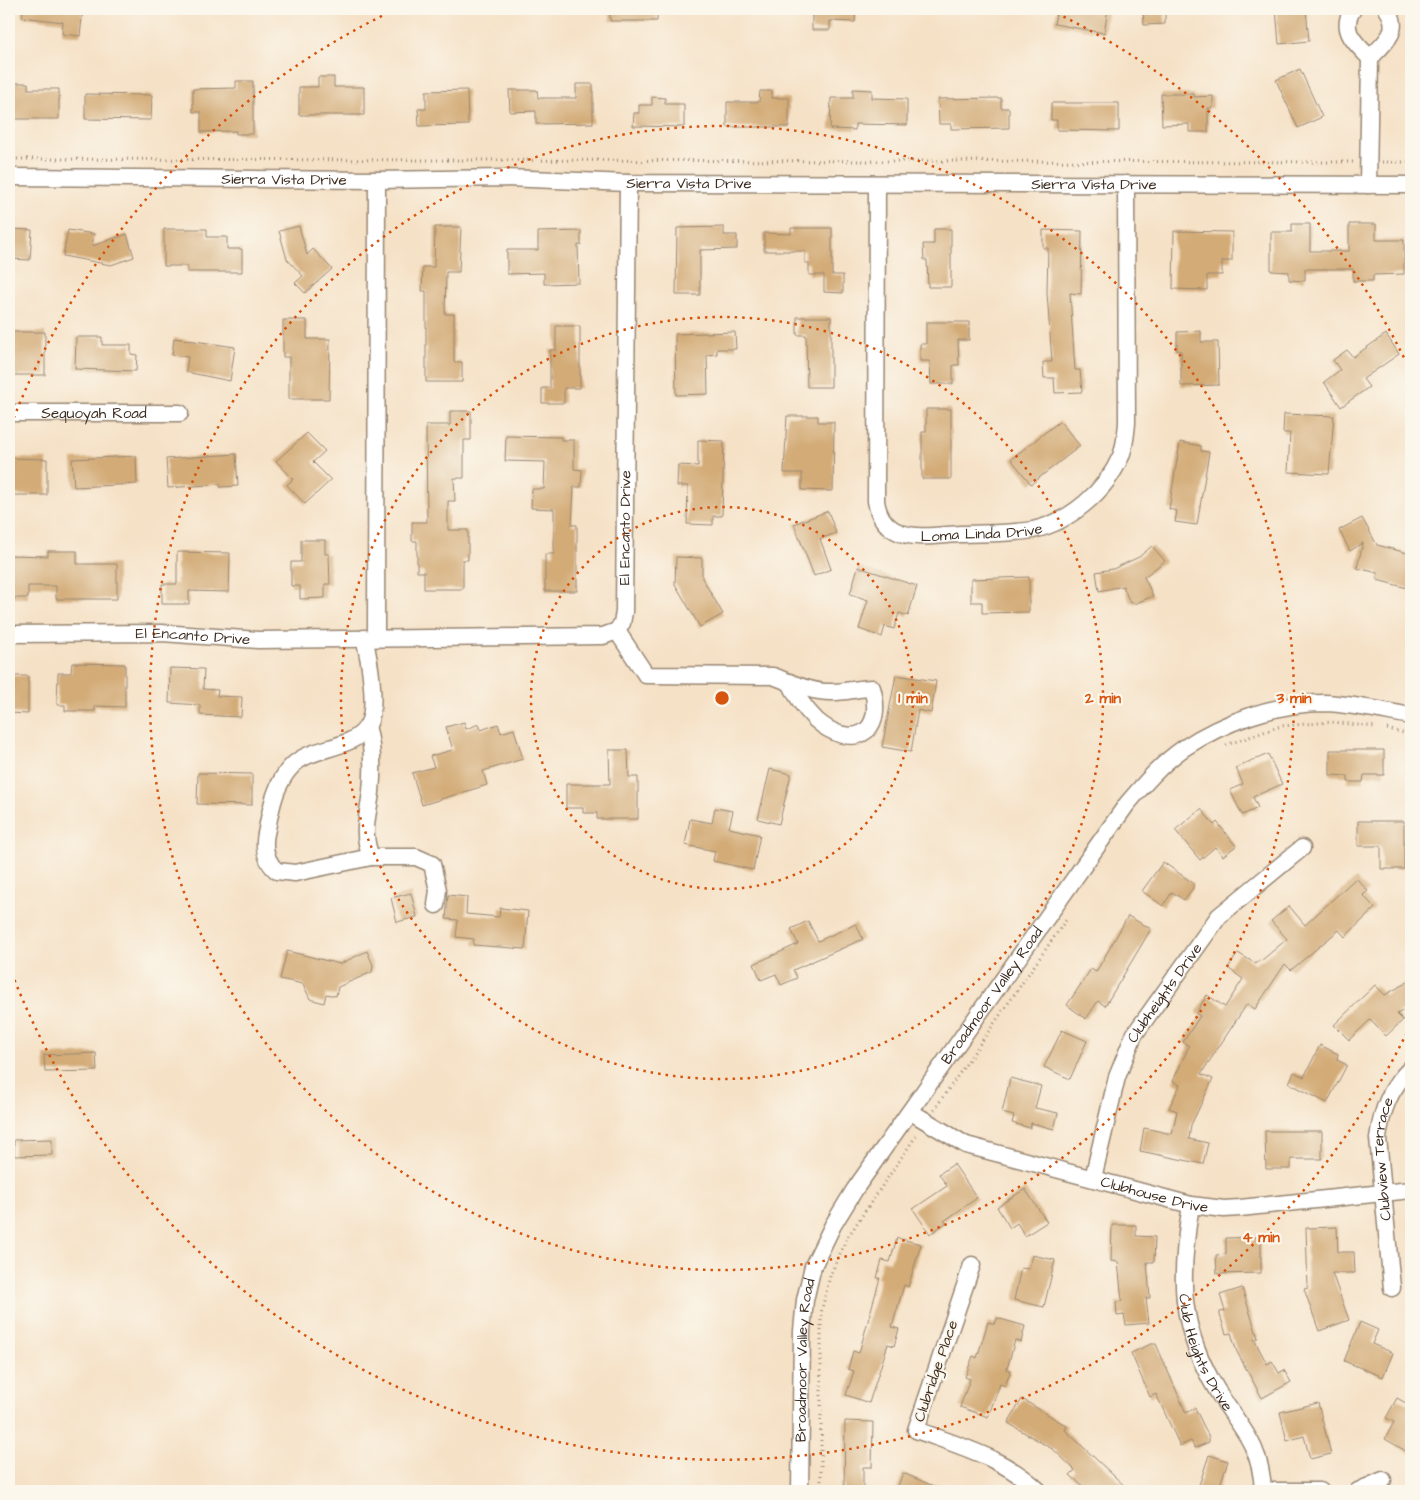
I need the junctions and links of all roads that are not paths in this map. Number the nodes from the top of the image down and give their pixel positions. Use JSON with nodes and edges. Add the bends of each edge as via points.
{"nodes":[{"id":1,"x":1353,"y":9,"type":"edge"},
{"id":2,"x":1387,"y":9,"type":"edge"},
{"id":3,"x":1370,"y":58,"type":"junction"},
{"id":4,"x":9,"y":178,"type":"edge"},
{"id":5,"x":377,"y":180,"type":"junction"},
{"id":6,"x":628,"y":183,"type":"junction"},
{"id":7,"x":877,"y":184,"type":"junction"},
{"id":8,"x":1126,"y":184,"type":"junction"},
{"id":9,"x":1368,"y":185,"type":"junction"},
{"id":10,"x":1411,"y":185,"type":"edge"},
{"id":11,"x":9,"y":413,"type":"edge"},
{"id":12,"x":180,"y":413,"type":"dead end"},
{"id":13,"x":617,"y":631,"type":"junction"},
{"id":14,"x":9,"y":634,"type":"edge"},
{"id":15,"x":370,"y":638,"type":"junction"},
{"id":16,"x":790,"y":682,"type":"junction"},
{"id":17,"x":1411,"y":716,"type":"edge"},
{"id":18,"x":367,"y":726,"type":"junction"},
{"id":19,"x":1302,"y":848,"type":"dead end"},
{"id":20,"x":371,"y":857,"type":"junction"},
{"id":21,"x":436,"y":905,"type":"dead end"},
{"id":22,"x":1411,"y":1068,"type":"edge"},
{"id":23,"x":911,"y":1112,"type":"junction"},
{"id":24,"x":1093,"y":1178,"type":"junction"},
{"id":25,"x":1411,"y":1190,"type":"edge"},
{"id":26,"x":1382,"y":1194,"type":"junction"},
{"id":27,"x":1191,"y":1205,"type":"junction"},
{"id":28,"x":972,"y":1265,"type":"dead end"},
{"id":29,"x":1392,"y":1288,"type":"dead end"},
{"id":30,"x":1383,"y":1480,"type":"dead end"},
{"id":31,"x":800,"y":1491,"type":"edge"},
{"id":32,"x":1039,"y":1491,"type":"edge"},
{"id":33,"x":1263,"y":1491,"type":"edge"},
{"id":34,"x":1320,"y":1491,"type":"edge"},
{"id":35,"x":1358,"y":1491,"type":"edge"}],
"edges":[{"from":1,"to":3,"type":"street","via":[[1347,23],[1349,34]]},
{"from":2,"to":3,"type":"street","via":[[1392,16],[1393,32]]},
{"from":3,"to":9,"type":"street"},
{"from":4,"to":5,"type":"street","name":"Sierra Vista Drive"},
{"from":5,"to":6,"type":"street","name":"Sierra Vista Drive","via":[[506,178]]},
{"from":5,"to":15,"type":"street"},
{"from":6,"to":7,"type":"street","name":"Sierra Vista Drive"},
{"from":6,"to":13,"type":"street","name":"El Encanto Drive","via":[[624,612]]},
{"from":7,"to":8,"type":"street","name":"Sierra Vista Drive"},
{"from":7,"to":8,"type":"street","name":"Loma Linda Drive","via":[[877,510],[886,525],[917,536],[1034,529],[1059,520],[1079,507],[1111,475],[1121,456],[1127,422]]},
{"from":8,"to":9,"type":"street","name":"Sierra Vista Drive"},
{"from":9,"to":10,"type":"street","name":"Sierra Vista Drive"},
{"from":11,"to":12,"type":"street","name":"Sequoyah Road"},
{"from":13,"to":15,"type":"street","name":"El Encanto Drive","via":[[603,636]]},
{"from":13,"to":16,"type":"street","via":[[646,675],[773,676]]},
{"from":14,"to":15,"type":"street","name":"El Encanto Drive","via":[[162,633],[258,640]]},
{"from":15,"to":18,"type":"street","via":[[368,655],[372,699]]},
{"from":16,"to":16,"type":"street","via":[[833,692],[872,688],[875,717],[870,729],[854,736],[836,732],[817,720],[796,697]]},
{"from":17,"to":23,"type":"street","name":"Broadmoor Valley Road","via":[[1323,703],[1253,715],[1184,748],[1150,777],[1126,804]]},
{"from":18,"to":20,"type":"street","via":[[371,738],[371,789],[365,841]]},
{"from":18,"to":20,"type":"street","via":[[363,733],[349,741],[302,758],[292,766],[272,805],[264,845],[273,867],[285,873]]},
{"from":19,"to":24,"type":"street","name":"Clubheights Drive","via":[[1219,916],[1134,1035],[1117,1077]]},
{"from":20,"to":21,"type":"street","via":[[416,857],[432,864],[438,890]]},
{"from":22,"to":26,"type":"street","name":"Clubview Terrace","via":[[1392,1090],[1381,1118],[1378,1152]]},
{"from":23,"to":24,"type":"street","name":"Clubhouse Drive","via":[[966,1145]]},
{"from":23,"to":31,"type":"street","name":"Broadmoor Valley Road","via":[[855,1189],[813,1266],[802,1331]]},
{"from":24,"to":27,"type":"street","name":"Clubhouse Drive"},
{"from":25,"to":26,"type":"street","name":"Clubhouse Drive"},
{"from":26,"to":27,"type":"street","name":"Clubhouse Drive","via":[[1232,1209]]},
{"from":26,"to":29,"type":"street","name":"Clubview Terrace"},
{"from":27,"to":33,"type":"street","name":"Club Heights Drive","via":[[1183,1280],[1190,1330],[1219,1394],[1256,1451]]},
{"from":28,"to":32,"type":"street","name":"Clubridge Place","via":[[916,1430],[994,1459]]},
{"from":30,"to":35,"type":"street"},
{"from":33,"to":34,"type":"street"}]}
